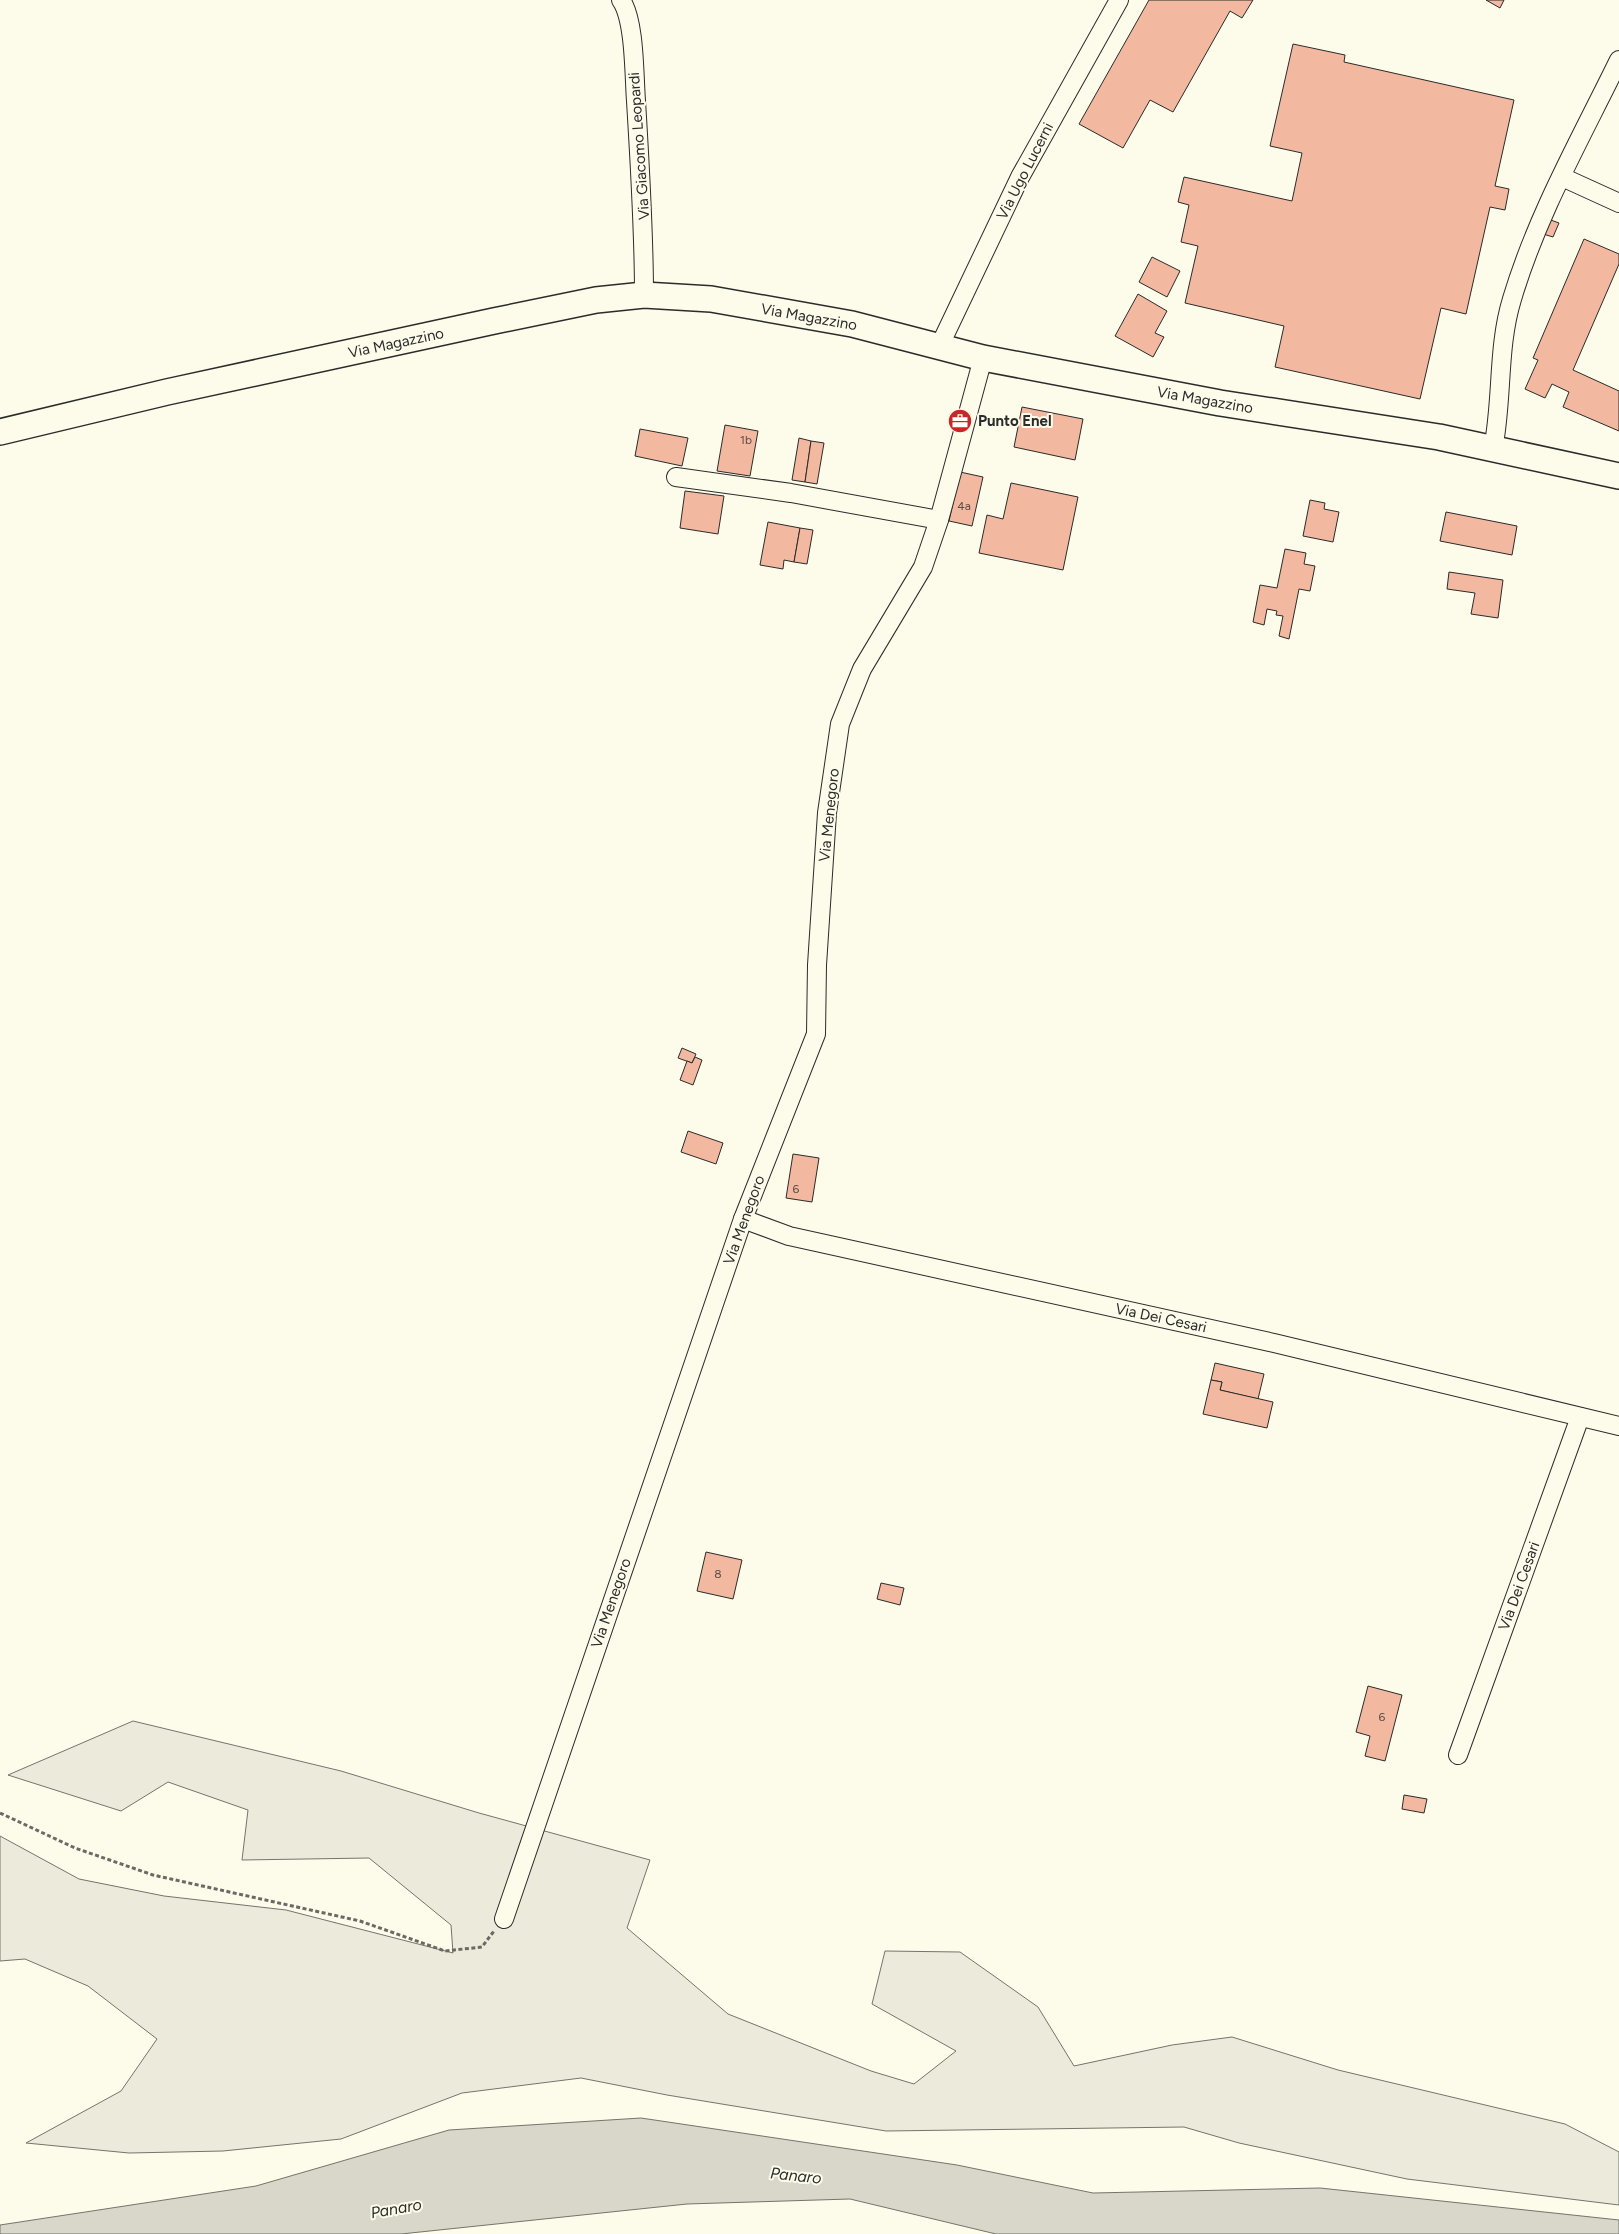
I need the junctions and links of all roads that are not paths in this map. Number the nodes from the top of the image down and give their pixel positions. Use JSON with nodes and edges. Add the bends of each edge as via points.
{"nodes":[{"id":1,"x":621,"y":0,"type":"edge"},
{"id":2,"x":1119,"y":0,"type":"edge"},
{"id":3,"x":1619,"y":60,"type":"edge"},
{"id":4,"x":1562,"y":177,"type":"junction"},
{"id":5,"x":1619,"y":203,"type":"edge"},
{"id":6,"x":644,"y":295,"type":"junction"},
{"id":7,"x":940,"y":346,"type":"junction"},
{"id":8,"x":983,"y":358,"type":"junction"},
{"id":9,"x":0,"y":432,"type":"edge"},
{"id":10,"x":1493,"y":449,"type":"junction"},
{"id":11,"x":1619,"y":476,"type":"edge"},
{"id":12,"x":676,"y":477,"type":"dead end"},
{"id":13,"x":939,"y":520,"type":"junction"},
{"id":14,"x":743,"y":1220,"type":"junction"},
{"id":15,"x":1580,"y":1417,"type":"junction"},
{"id":16,"x":1619,"y":1426,"type":"edge"},
{"id":17,"x":1458,"y":1755,"type":"dead end"},
{"id":18,"x":504,"y":1919,"type":"road end"}],
"edges":[{"from":1,"to":6,"type":"street","name":"Via Giacomo Leopardi","via":[[628,9],[634,68],[644,233]]},
{"from":2,"to":7,"type":"street","name":"Via Ugo Lucerni","via":[[1020,177]]},
{"from":3,"to":4,"type":"street"},
{"from":4,"to":5,"type":"street"},
{"from":4,"to":10,"type":"street","via":[[1535,234],[1512,300],[1503,340],[1498,423]]},
{"from":6,"to":7,"type":"main road","name":"Via Magazzino","via":[[711,299],[852,324]]},
{"from":6,"to":9,"type":"main road","name":"Via Magazzino","via":[[596,300],[503,319]]},
{"from":7,"to":8,"type":"main road","name":"Via Magazzino"},
{"from":8,"to":10,"type":"main road","name":"Via Magazzino","via":[[1220,403],[1439,437]]},
{"from":8,"to":13,"type":"street","name":"Via Menegoro"},
{"from":10,"to":11,"type":"main road","name":"Via Magazzino"},
{"from":12,"to":13,"type":"street","via":[[791,493]]},
{"from":13,"to":14,"type":"street","name":"Via Menegoro","via":[[923,567],[862,669],[840,724],[826,813],[816,965],[816,1034]]},
{"from":14,"to":15,"type":"street","name":"Via Dei Cesari","via":[[789,1236],[1274,1343]]},
{"from":14,"to":18,"type":"street","name":"Via Menegoro"},
{"from":15,"to":16,"type":"street","name":"Via Dei Cesari"},
{"from":15,"to":17,"type":"street","name":"Via Dei Cesari"}]}
